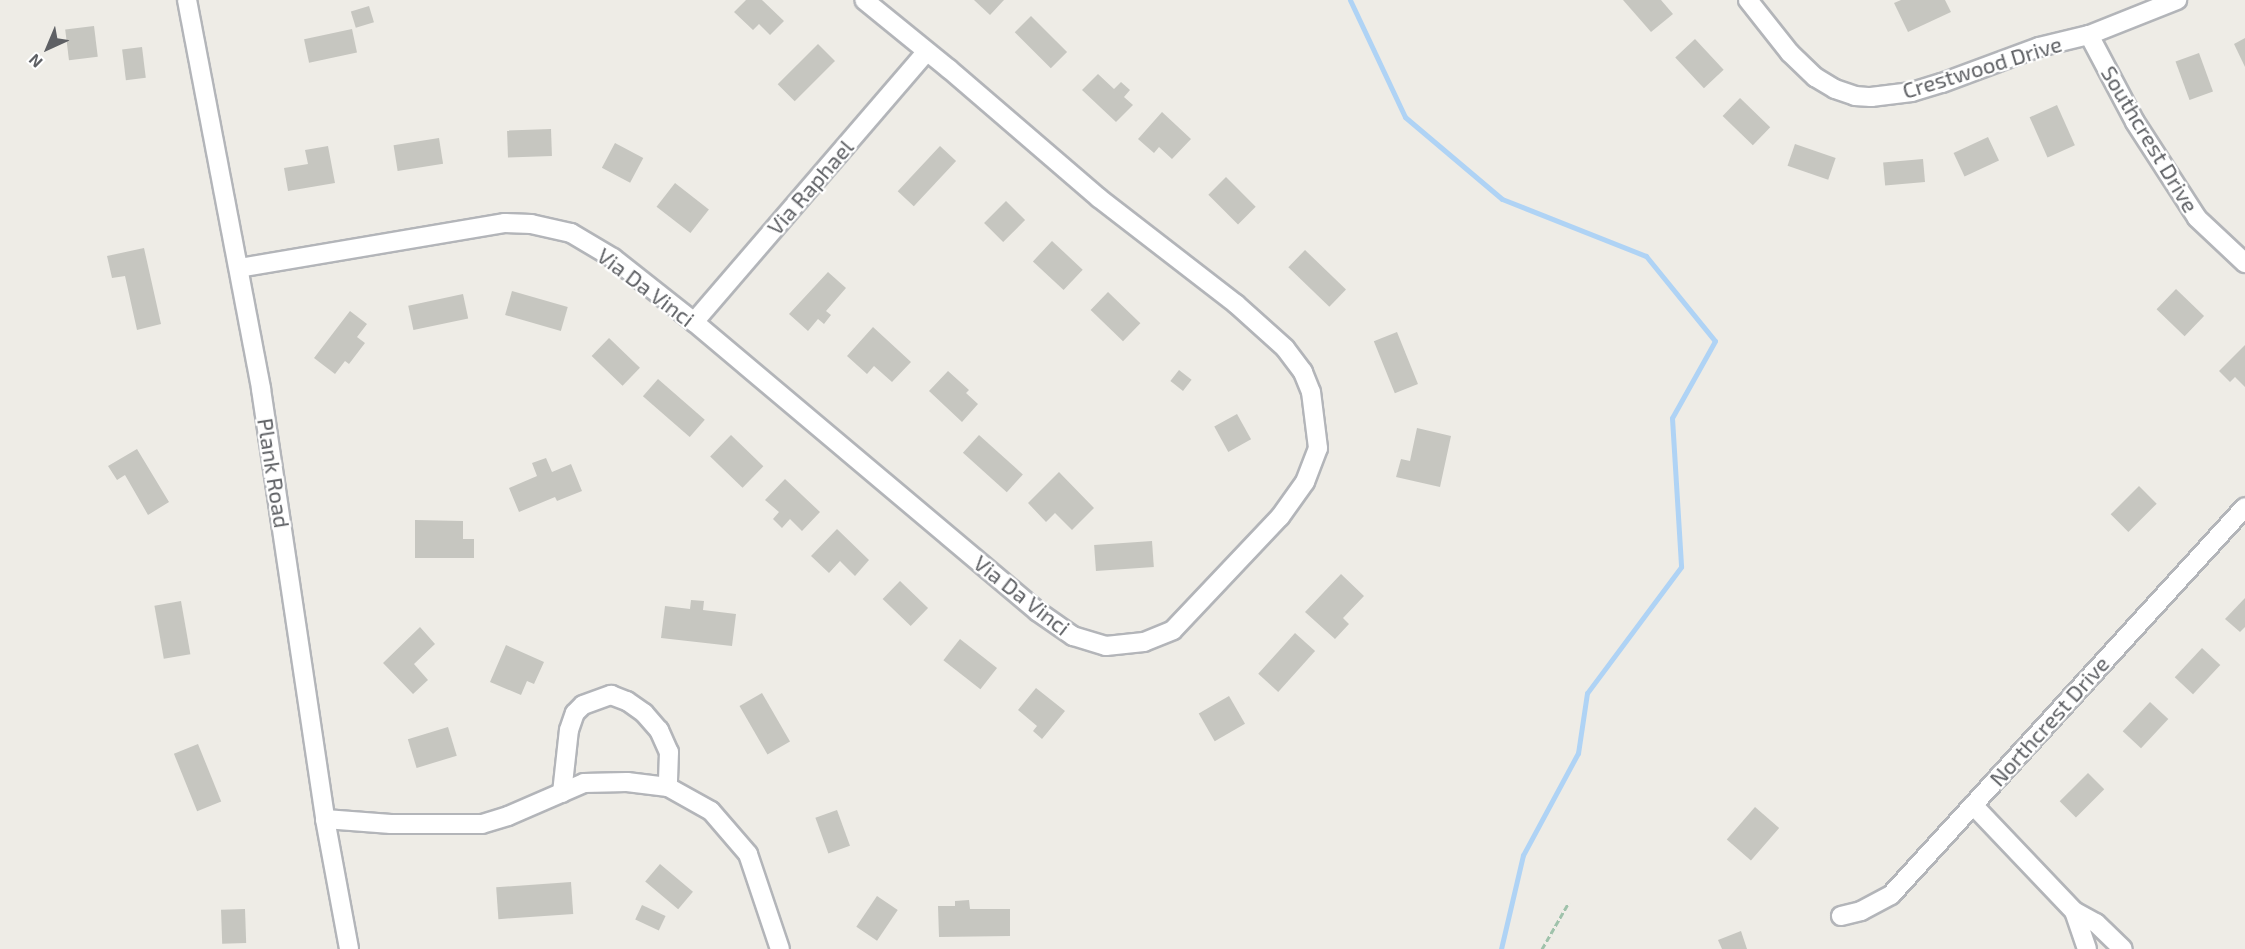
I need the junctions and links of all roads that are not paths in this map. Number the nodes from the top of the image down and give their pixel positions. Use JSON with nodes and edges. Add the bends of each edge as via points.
{"nodes":[{"id":1,"x":187,"y":0,"type":"edge"},
{"id":2,"x":864,"y":0,"type":"edge"},
{"id":3,"x":1748,"y":0,"type":"edge"},
{"id":4,"x":2176,"y":0,"type":"edge"},
{"id":5,"x":2089,"y":35,"type":"junction"},
{"id":6,"x":926,"y":52,"type":"junction"},
{"id":7,"x":2245,"y":263,"type":"edge"},
{"id":8,"x":239,"y":268,"type":"junction"},
{"id":9,"x":694,"y":322,"type":"junction"},
{"id":10,"x":2245,"y":507,"type":"edge"},
{"id":11,"x":668,"y":787,"type":"junction"},
{"id":12,"x":562,"y":793,"type":"junction"},
{"id":13,"x":1973,"y":805,"type":"junction"},
{"id":14,"x":326,"y":819,"type":"junction"},
{"id":15,"x":2074,"y":911,"type":"junction"},
{"id":16,"x":1841,"y":916,"type":"dead end"},
{"id":17,"x":349,"y":949,"type":"edge"},
{"id":18,"x":780,"y":949,"type":"edge"},
{"id":19,"x":2087,"y":949,"type":"edge"},
{"id":20,"x":2123,"y":949,"type":"edge"}],
"edges":[{"from":1,"to":8,"type":"street","name":"Plank Road"},
{"from":2,"to":6,"type":"street","name":"Via Da Vinci"},
{"from":3,"to":5,"type":"street","name":"Crestwood Drive","via":[[1790,53],[1815,77],[1855,96],[1912,92],[2039,47]]},
{"from":4,"to":5,"type":"street","name":"Crestwood Drive"},
{"from":5,"to":7,"type":"street","name":"Southcrest Drive","via":[[2135,122],[2197,218]]},
{"from":6,"to":9,"type":"street","name":"Via Raphael"},
{"from":6,"to":9,"type":"street","name":"Via Da Vinci","via":[[1285,348],[1303,372],[1311,392],[1318,448],[1305,482],[1280,517],[1173,630],[1144,642],[1102,646],[1073,636],[1037,610]]},
{"from":8,"to":9,"type":"street","name":"Via Da Vinci","via":[[506,223],[531,224],[571,233],[613,258]]},
{"from":8,"to":14,"type":"street","name":"Plank Road"},
{"from":10,"to":13,"type":"street","name":"Northcrest Drive"},
{"from":11,"to":12,"type":"street","via":[[627,782],[584,783]]},
{"from":11,"to":12,"type":"street","via":[[669,752],[658,730],[627,700],[611,695],[583,705],[575,713],[569,729]]},
{"from":11,"to":18,"type":"street","via":[[711,812],[748,854]]},
{"from":12,"to":14,"type":"street","via":[[482,824]]},
{"from":13,"to":15,"type":"street"},
{"from":13,"to":16,"type":"street","name":"Northcrest Drive","via":[[1892,895],[1862,911]]},
{"from":14,"to":17,"type":"street","name":"Plank Road"},
{"from":15,"to":19,"type":"street"},
{"from":15,"to":20,"type":"street","via":[[2096,923]]}]}
